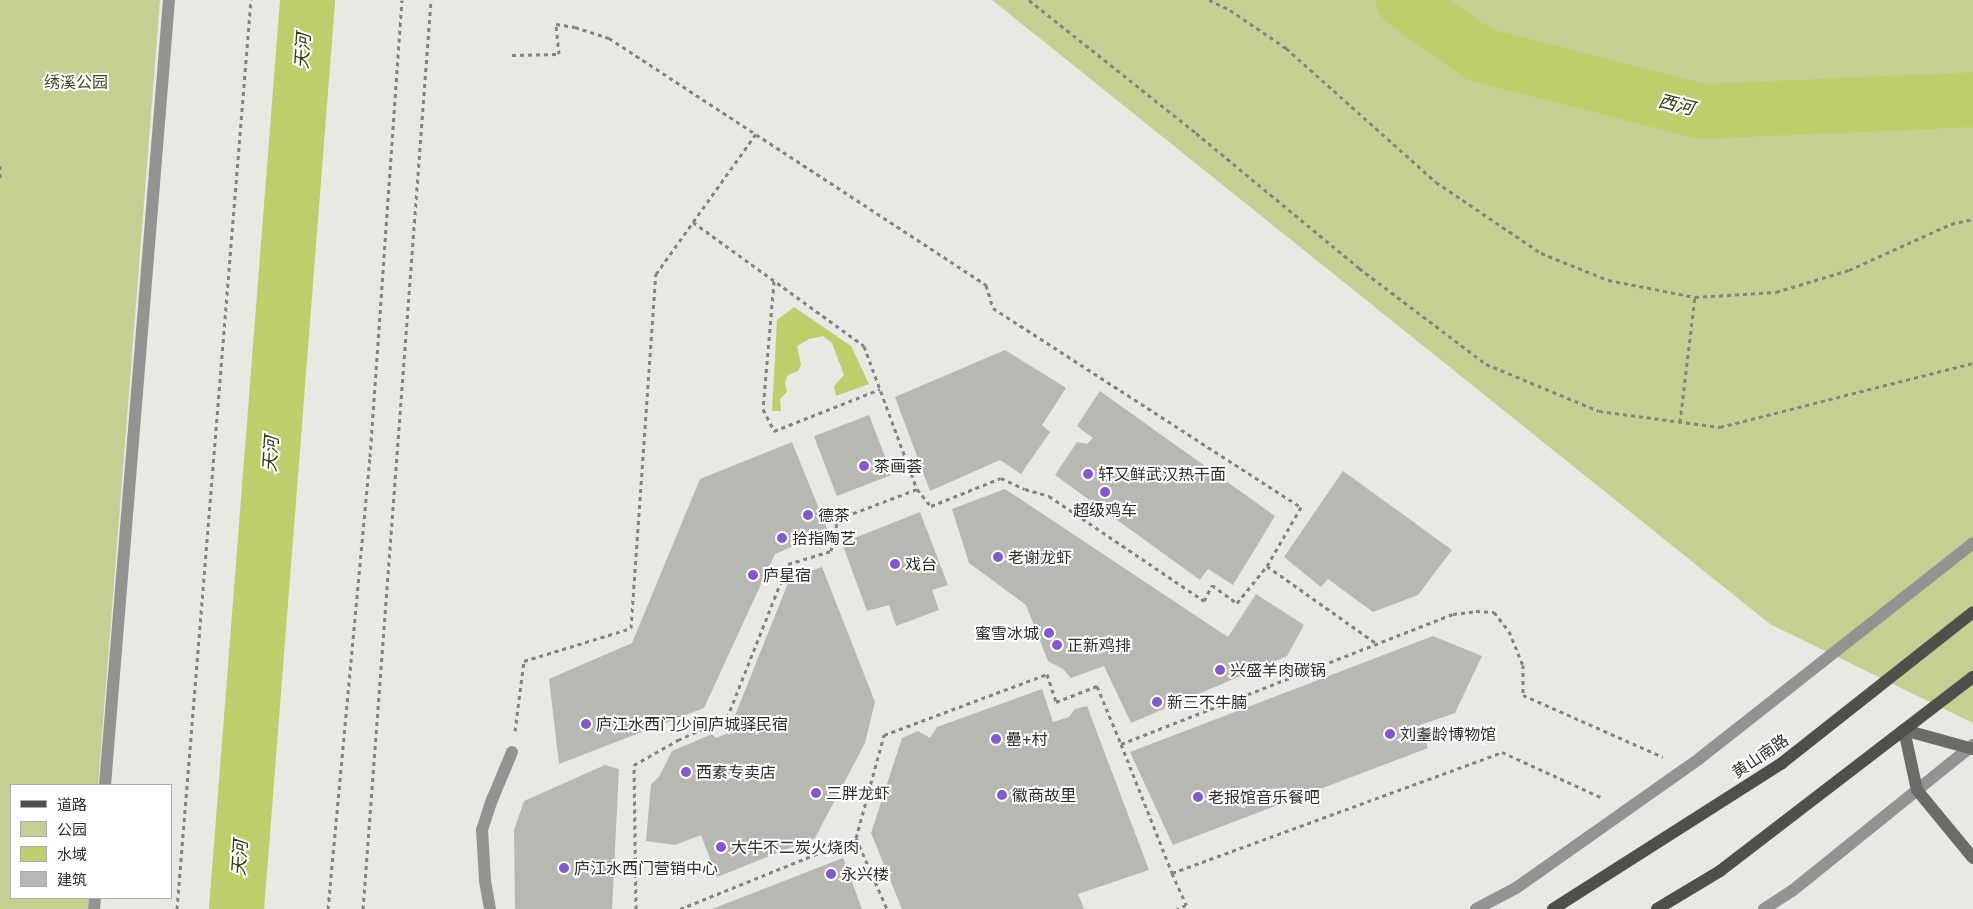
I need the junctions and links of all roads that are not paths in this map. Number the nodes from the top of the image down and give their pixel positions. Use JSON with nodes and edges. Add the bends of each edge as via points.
{"nodes":[{"id":1,"x":169,"y":0,"type":"edge"},
{"id":2,"x":1973,"y":543,"type":"edge"},
{"id":3,"x":1973,"y":612,"type":"edge"},
{"id":4,"x":1973,"y":676,"type":"edge"},
{"id":5,"x":1904,"y":730,"type":"junction"},
{"id":6,"x":1972,"y":747,"type":"edge"},
{"id":7,"x":512,"y":752,"type":"road end"},
{"id":8,"x":105,"y":784,"type":"edge"},
{"id":9,"x":1918,"y":790,"type":"junction"},
{"id":10,"x":1973,"y":858,"type":"edge"},
{"id":11,"x":490,"y":909,"type":"edge"},
{"id":12,"x":1476,"y":909,"type":"edge"},
{"id":13,"x":1553,"y":909,"type":"edge"},
{"id":14,"x":1657,"y":909,"type":"edge"},
{"id":15,"x":1764,"y":909,"type":"edge"}],
"edges":[{"from":1,"to":8,"type":"street"},
{"from":2,"to":12,"type":"street","via":[[1746,723],[1516,888]]},
{"from":3,"to":13,"type":"main road","name":"黄山南路","via":[[1782,764]]},
{"from":4,"to":5,"type":"main road"},
{"from":5,"to":6,"type":"main road"},
{"from":5,"to":9,"type":"main road"},
{"from":5,"to":14,"type":"main road","via":[[1720,871]]},
{"from":6,"to":9,"type":"street"},
{"from":7,"to":11,"type":"street","via":[[482,830]]},
{"from":9,"to":10,"type":"main road"},
{"from":9,"to":15,"type":"street","via":[[1792,891]]}]}
